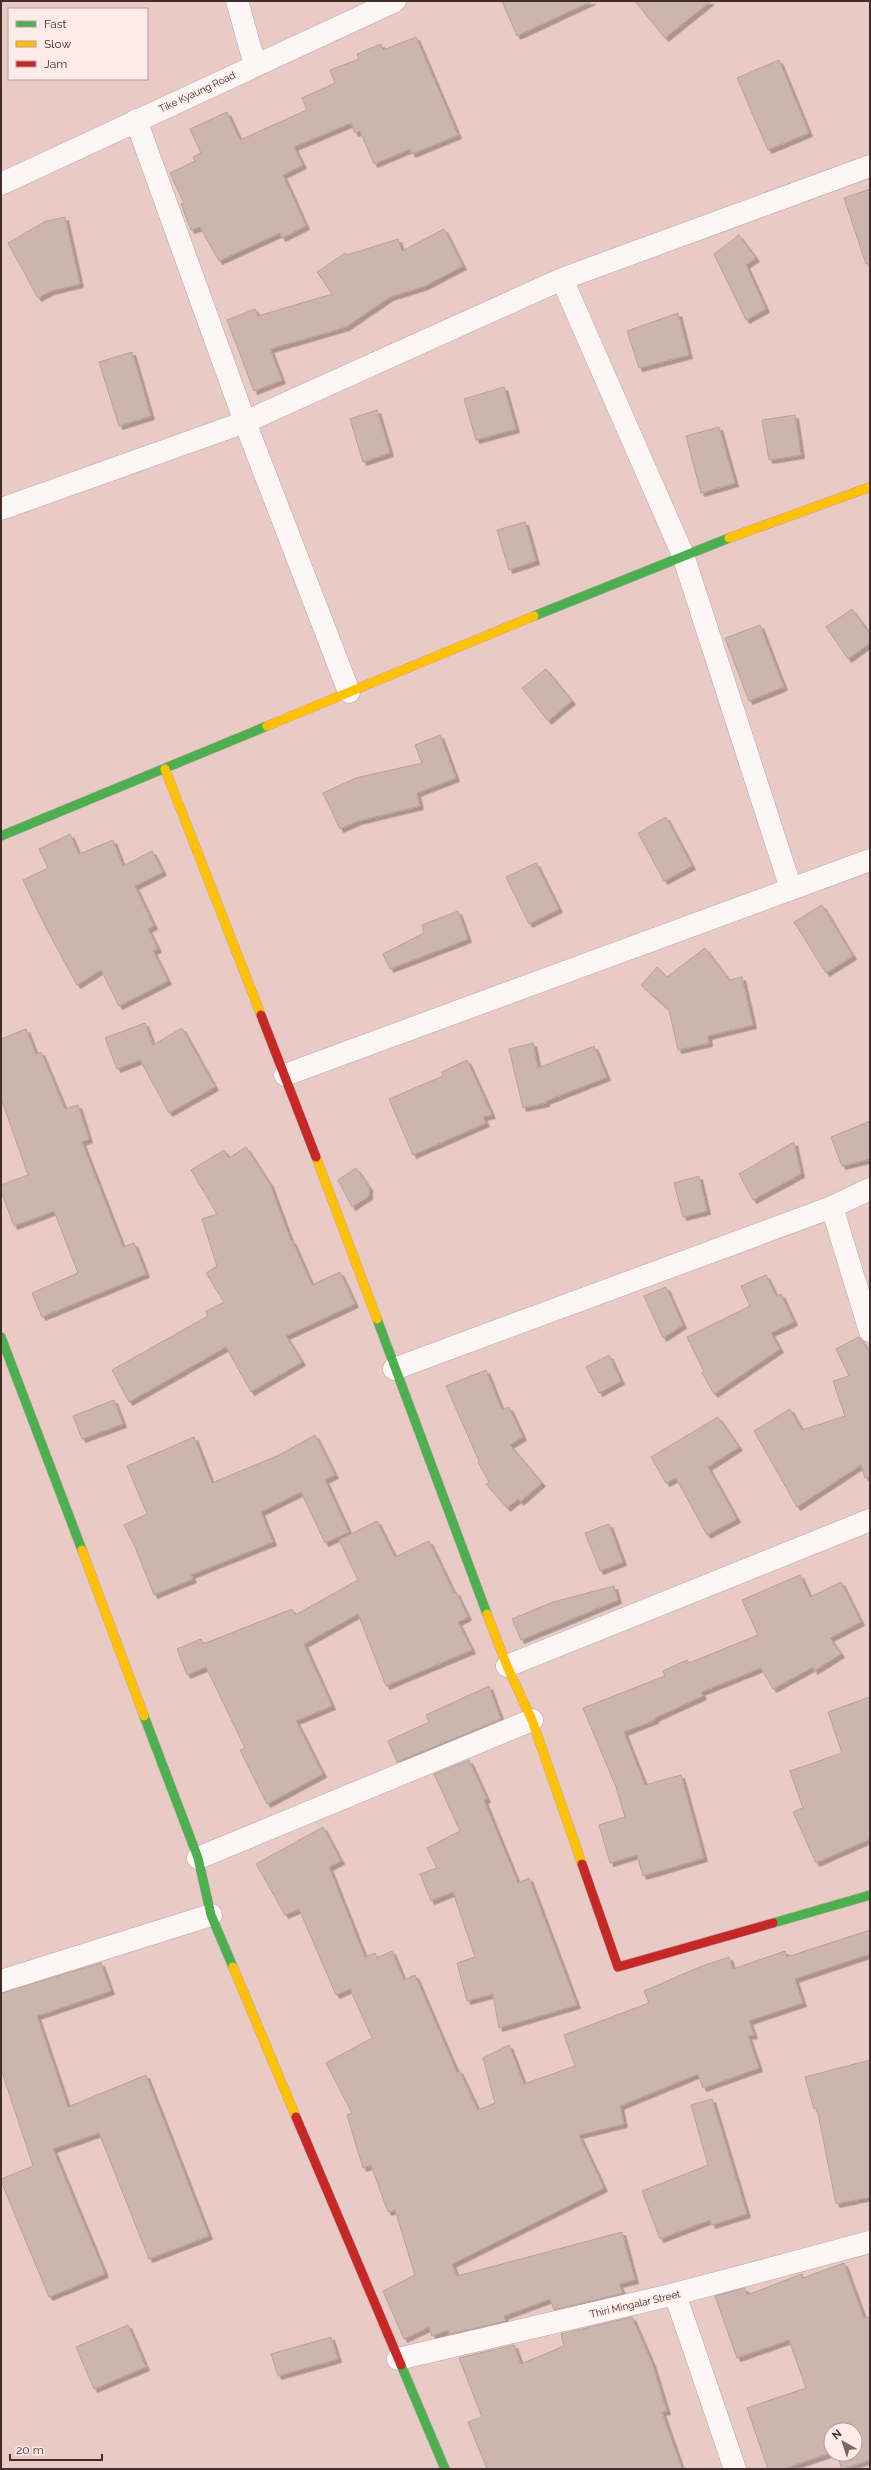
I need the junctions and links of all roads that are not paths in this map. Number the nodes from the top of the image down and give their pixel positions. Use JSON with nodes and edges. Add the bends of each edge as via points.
{"nodes":[{"id":1,"x":237,"y":1,"type":"edge"},
{"id":2,"x":395,"y":1,"type":"edge"},
{"id":3,"x":255,"y":65,"type":"junction"},
{"id":4,"x":136,"y":120,"type":"junction"},
{"id":5,"x":870,"y":166,"type":"edge"},
{"id":6,"x":1,"y":184,"type":"edge"},
{"id":7,"x":562,"y":279,"type":"junction"},
{"id":8,"x":245,"y":422,"type":"junction"},
{"id":9,"x":870,"y":487,"type":"edge"},
{"id":10,"x":1,"y":509,"type":"edge"},
{"id":11,"x":683,"y":555,"type":"junction"},
{"id":12,"x":349,"y":692,"type":"junction"},
{"id":13,"x":165,"y":769,"type":"junction"},
{"id":14,"x":1,"y":836,"type":"edge"},
{"id":15,"x":870,"y":860,"type":"edge"},
{"id":16,"x":791,"y":889,"type":"junction"},
{"id":17,"x":285,"y":1075,"type":"junction"},
{"id":18,"x":870,"y":1189,"type":"edge"},
{"id":19,"x":832,"y":1207,"type":"junction"},
{"id":20,"x":870,"y":1331,"type":"edge"},
{"id":21,"x":1,"y":1337,"type":"edge"},
{"id":22,"x":394,"y":1368,"type":"junction"},
{"id":23,"x":870,"y":1520,"type":"edge"},
{"id":24,"x":507,"y":1666,"type":"junction"},
{"id":25,"x":532,"y":1720,"type":"junction"},
{"id":26,"x":198,"y":1858,"type":"junction"},
{"id":27,"x":870,"y":1895,"type":"edge"},
{"id":28,"x":211,"y":1915,"type":"junction"},
{"id":29,"x":1,"y":1981,"type":"edge"},
{"id":30,"x":870,"y":2242,"type":"edge"},
{"id":31,"x":675,"y":2294,"type":"junction"},
{"id":32,"x":398,"y":2359,"type":"junction"},
{"id":33,"x":445,"y":2469,"type":"edge"},
{"id":34,"x":735,"y":2469,"type":"edge"}],
"edges":[{"from":1,"to":3,"type":"street"},
{"from":2,"to":3,"type":"street","name":"Tike Kyaung Road"},
{"from":3,"to":4,"type":"street","name":"Tike Kyaung Road"},
{"from":4,"to":6,"type":"street","name":"Tike Kyaung Road"},
{"from":4,"to":8,"type":"street"},
{"from":5,"to":7,"type":"street"},
{"from":7,"to":8,"type":"street"},
{"from":7,"to":11,"type":"street"},
{"from":8,"to":10,"type":"street"},
{"from":8,"to":12,"type":"street"},
{"from":9,"to":11,"type":"street"},
{"from":11,"to":12,"type":"street"},
{"from":11,"to":16,"type":"street"},
{"from":12,"to":13,"type":"street"},
{"from":13,"to":14,"type":"street"},
{"from":13,"to":17,"type":"street"},
{"from":15,"to":16,"type":"street"},
{"from":16,"to":17,"type":"street"},
{"from":17,"to":22,"type":"street"},
{"from":18,"to":19,"type":"street"},
{"from":19,"to":20,"type":"street"},
{"from":19,"to":22,"type":"street"},
{"from":21,"to":26,"type":"street"},
{"from":22,"to":24,"type":"street"},
{"from":23,"to":24,"type":"street"},
{"from":24,"to":25,"type":"street"},
{"from":25,"to":26,"type":"street"},
{"from":25,"to":27,"type":"street","via":[[618,1967]]},
{"from":26,"to":28,"type":"street"},
{"from":28,"to":29,"type":"street"},
{"from":28,"to":32,"type":"street"},
{"from":30,"to":31,"type":"street","name":"Thiri Mingalar Street"},
{"from":31,"to":32,"type":"street","name":"Thiri Mingalar Street"},
{"from":31,"to":34,"type":"street"},
{"from":32,"to":33,"type":"street"}]}
